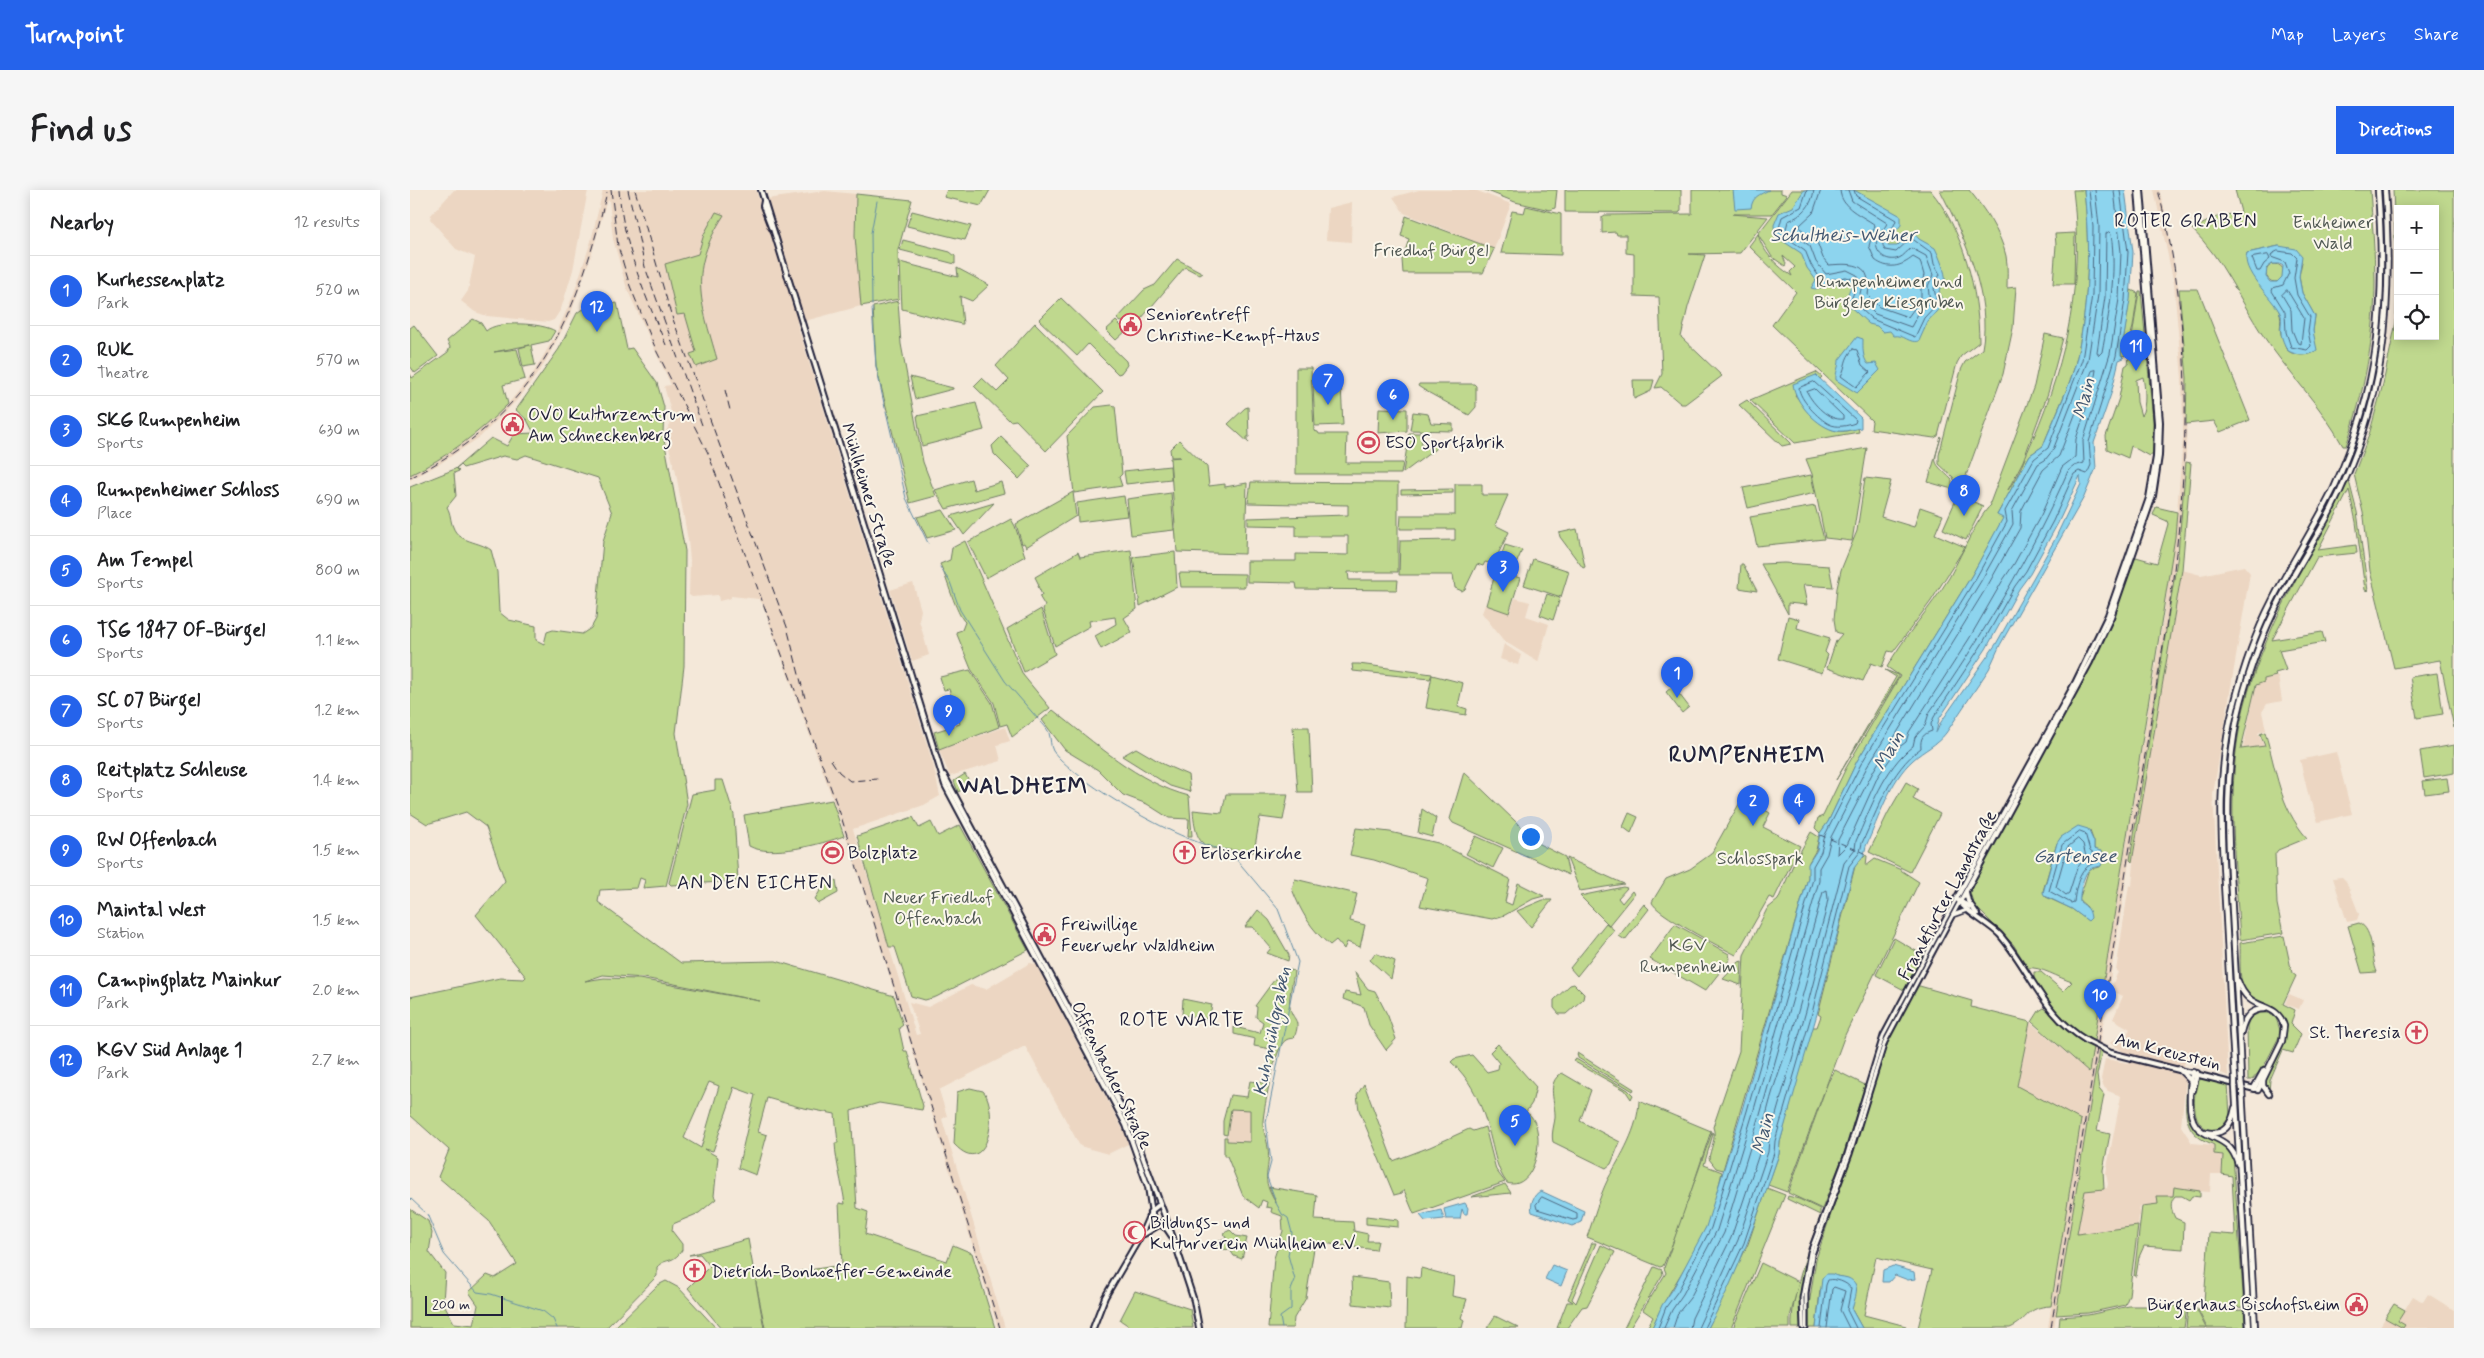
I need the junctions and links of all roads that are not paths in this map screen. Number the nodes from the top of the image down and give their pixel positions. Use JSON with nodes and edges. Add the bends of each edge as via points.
{"nodes":[{"id":1,"x":761,"y":190,"type":"edge"},
{"id":2,"x":2140,"y":190,"type":"edge"},
{"id":3,"x":2378,"y":190,"type":"edge"},
{"id":4,"x":2385,"y":190,"type":"edge"},
{"id":5,"x":2153,"y":489,"type":"junction"},
{"id":6,"x":939,"y":766,"type":"junction"},
{"id":7,"x":1966,"y":890,"type":"junction"},
{"id":8,"x":1959,"y":901,"type":"junction"},
{"id":9,"x":1970,"y":909,"type":"junction"},
{"id":10,"x":1953,"y":915,"type":"junction"},
{"id":11,"x":1034,"y":948,"type":"junction"},
{"id":12,"x":2236,"y":971,"type":"junction"},
{"id":13,"x":2240,"y":1040,"type":"junction"},
{"id":14,"x":2178,"y":1069,"type":"junction"},
{"id":15,"x":2195,"y":1073,"type":"junction"},
{"id":16,"x":2263,"y":1078,"type":"junction"},
{"id":17,"x":2191,"y":1081,"type":"junction"},
{"id":18,"x":2256,"y":1089,"type":"junction"},
{"id":19,"x":2269,"y":1094,"type":"dead end"},
{"id":20,"x":2236,"y":1099,"type":"junction"},
{"id":21,"x":2240,"y":1172,"type":"junction"},
{"id":22,"x":1160,"y":1204,"type":"junction"},
{"id":23,"x":1150,"y":1212,"type":"junction"},
{"id":24,"x":1165,"y":1216,"type":"junction"},
{"id":25,"x":1158,"y":1225,"type":"junction"},
{"id":26,"x":1140,"y":1237,"type":"junction"},
{"id":27,"x":1173,"y":1238,"type":"junction"},
{"id":28,"x":1093,"y":1328,"type":"edge"},
{"id":29,"x":1199,"y":1328,"type":"edge"},
{"id":30,"x":1804,"y":1328,"type":"edge"},
{"id":31,"x":2249,"y":1328,"type":"edge"},
{"id":32,"x":2256,"y":1328,"type":"edge"}],
"edges":[{"from":1,"to":6,"type":"main road","name":"Mühlheimer Straße","via":[[763,206],[774,232]]},
{"from":2,"to":5,"type":"main road","via":[[2156,423]]},
{"from":2,"to":5,"type":"main road","via":[[2160,427]]},
{"from":3,"to":20,"type":"highway","bridge":true,"via":[[2381,315],[2364,408],[2334,486],[2258,631],[2231,718],[2222,774],[2221,812]]},
{"from":4,"to":12,"type":"highway","via":[[2389,258],[2387,316],[2370,410],[2334,502],[2288,584],[2263,637],[2236,723],[2227,805]]},
{"from":5,"to":7,"type":"main road","name":"Frankfurter Landstraße","via":[[2128,573],[2103,635]]},
{"from":5,"to":8,"type":"main road","name":"Frankfurter Landstraße","via":[[2103,628]]},
{"from":6,"to":11,"type":"main road","name":"Mühlheimer Straße"},
{"from":6,"to":11,"type":"main road","name":"Mühlheimer Straße","via":[[945,785]]},
{"from":7,"to":8,"type":"main road","name":"Frankfurter Landstraße"},
{"from":7,"to":9,"type":"main road"},
{"from":8,"to":9,"type":"main road","name":"Am Kreuzstein"},
{"from":8,"to":10,"type":"main road","name":"Frankfurter Landstraße"},
{"from":8,"to":30,"type":"main road","name":"Frankfurter Landstraße","via":[[1883,1036],[1847,1154],[1810,1252],[1802,1298]]},
{"from":9,"to":10,"type":"main road"},
{"from":9,"to":14,"type":"main road","name":"Am Kreuzstein","bridge":true,"via":[[2002,938],[2050,1010],[2065,1025],[2112,1053]]},
{"from":10,"to":30,"type":"main road","name":"Frankfurter Landstraße","via":[[1885,1042],[1850,1154],[1812,1255]]},
{"from":11,"to":22,"type":"main road","name":"Offenbacher Straße","via":[[1128,1119]]},
{"from":11,"to":23,"type":"main road","name":"Offenbacher Straße","via":[[1126,1125],[1148,1187]]},
{"from":12,"to":13,"type":"highway"},
{"from":12,"to":16,"type":"highway","via":[[2245,997],[2282,1018],[2282,1041]]},
{"from":13,"to":18,"type":"highway","via":[[2244,1020],[2255,1010],[2270,1010],[2282,1021],[2282,1036]]},
{"from":13,"to":32,"type":"highway","bridge":true},
{"from":14,"to":15,"type":"main road","name":"Am Kreuzstein"},
{"from":14,"to":17,"type":"highway"},
{"from":15,"to":17,"type":"highway"},
{"from":15,"to":18,"type":"main road","name":"Am Kreuzstein"},
{"from":15,"to":20,"type":"highway","via":[[2192,1114],[2202,1130],[2214,1133],[2225,1129],[2232,1118]]},
{"from":16,"to":18,"type":"highway"},
{"from":16,"to":19,"type":"highway","via":[[2263,1086]]},
{"from":17,"to":21,"type":"highway","via":[[2190,1114],[2194,1124],[2203,1134],[2228,1144]]},
{"from":20,"to":21,"type":"highway"},
{"from":21,"to":31,"type":"highway"},
{"from":22,"to":23,"type":"main road"},
{"from":22,"to":24,"type":"main road","name":"Offenbacher Straße"},
{"from":23,"to":25,"type":"main road","name":"Offenbacher Straße"},
{"from":23,"to":26,"type":"main road"},
{"from":24,"to":25,"type":"main road"},
{"from":24,"to":27,"type":"main road","name":"Offenbacher Straße"},
{"from":25,"to":26,"type":"main road"},
{"from":25,"to":27,"type":"main road","name":"Offenbacher Straße"},
{"from":26,"to":28,"type":"main road","via":[[1110,1288]]},
{"from":27,"to":29,"type":"main road","name":"Offenbacher Straße","via":[[1192,1294]]}]}
